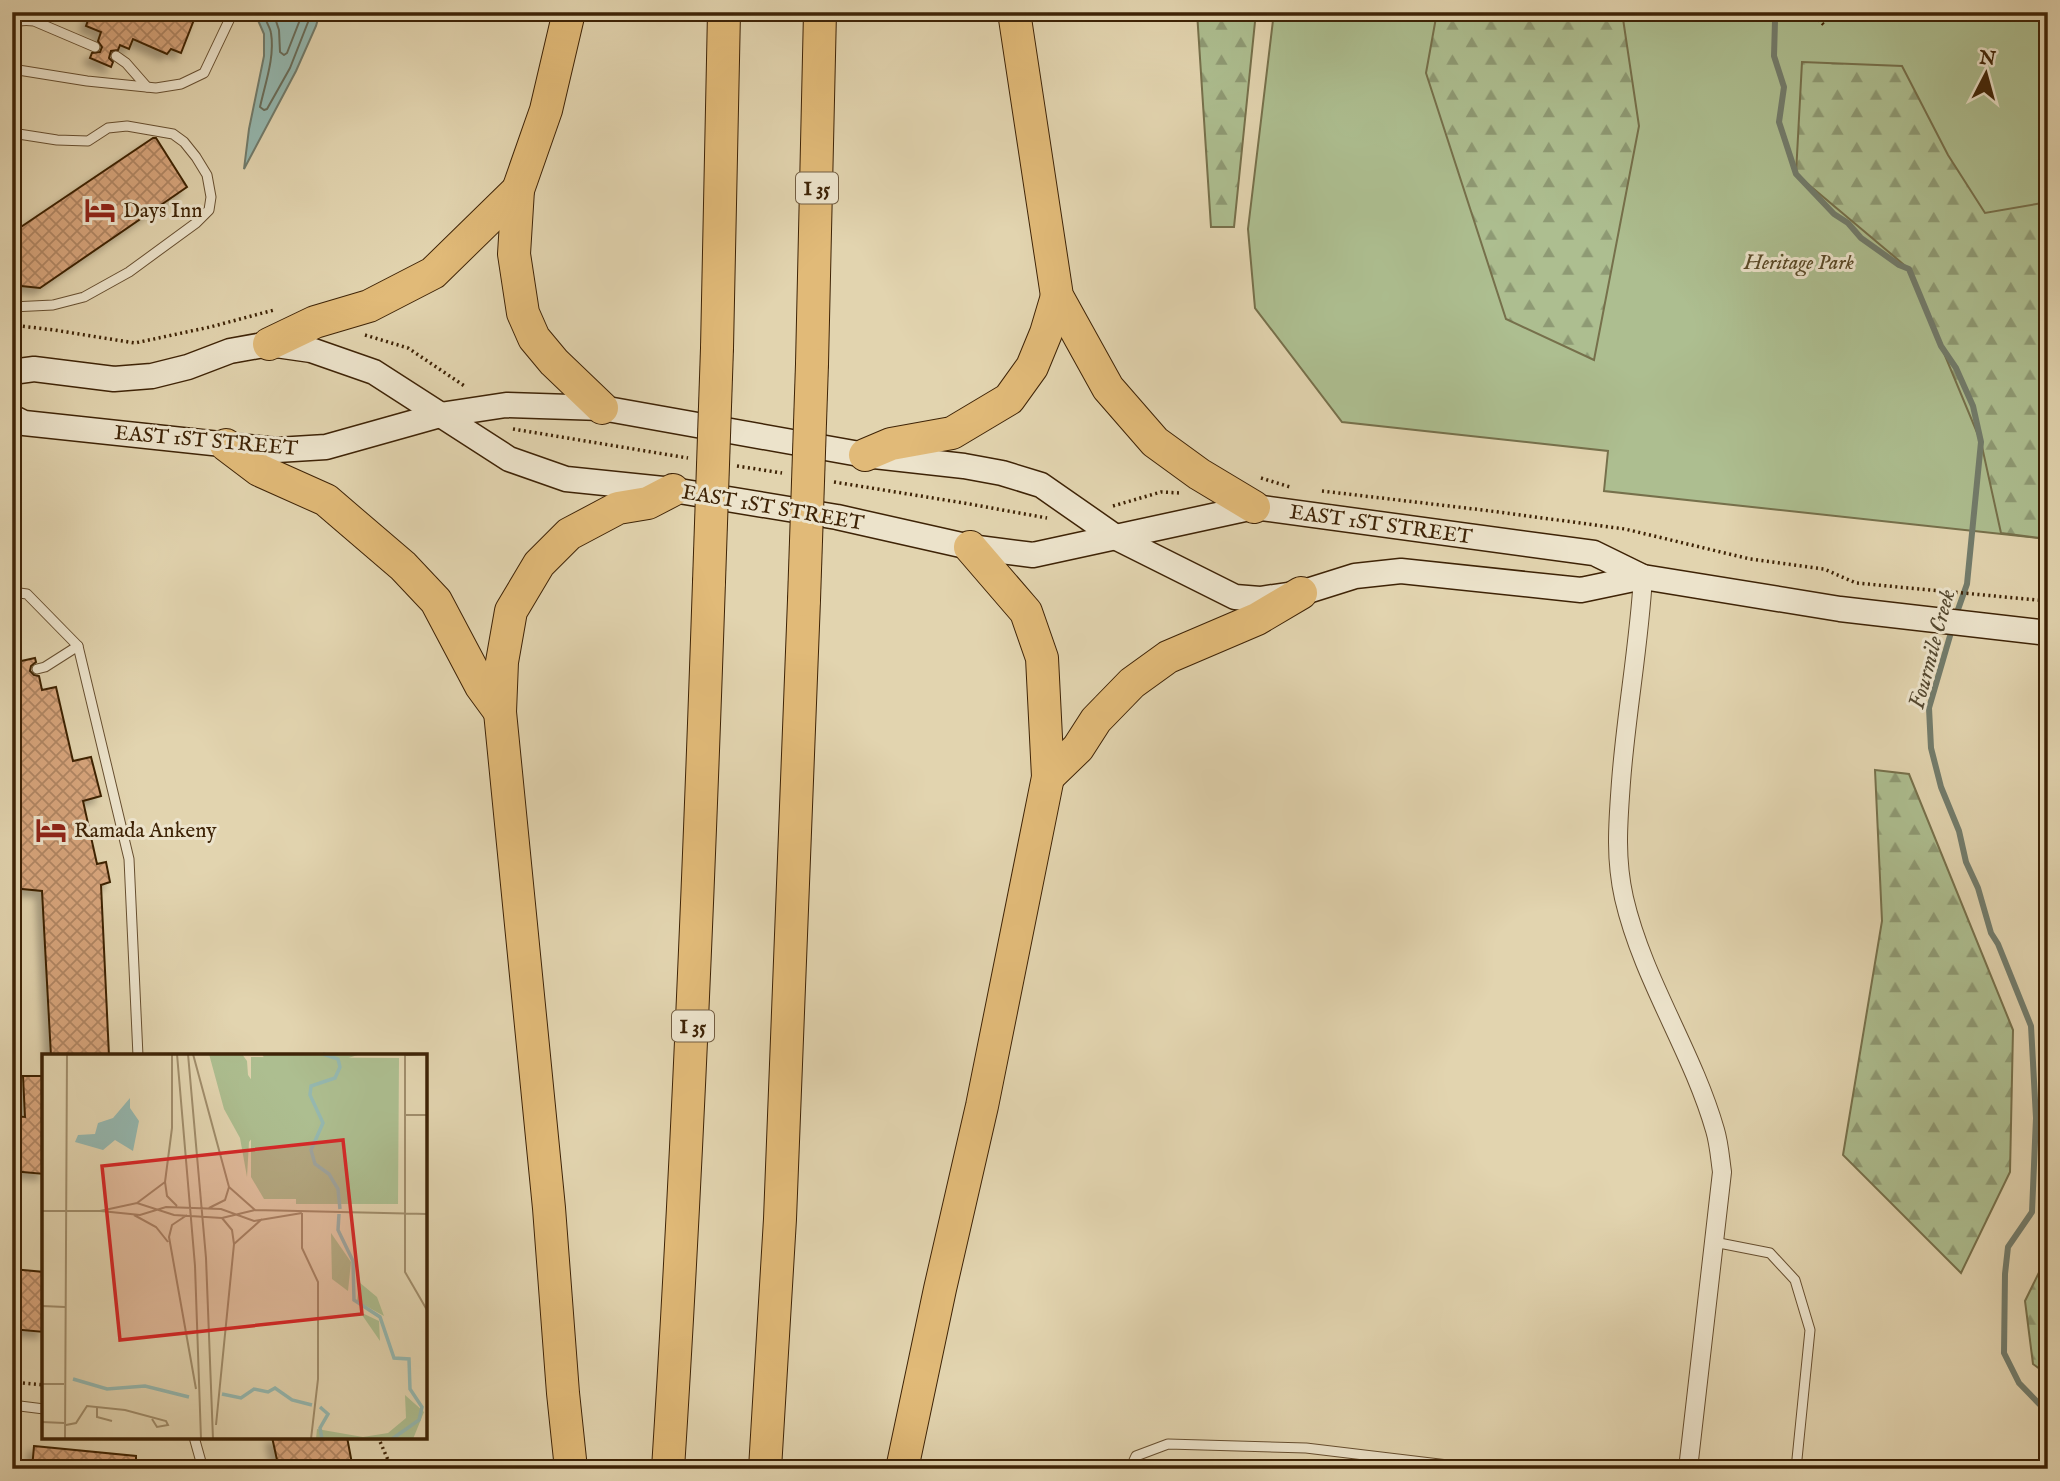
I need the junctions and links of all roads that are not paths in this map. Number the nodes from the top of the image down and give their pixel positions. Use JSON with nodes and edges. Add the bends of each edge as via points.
{"nodes":[{"id":1,"x":233,"y":12,"type":"edge"},
{"id":2,"x":569,"y":12,"type":"edge"},
{"id":3,"x":724,"y":12,"type":"edge"},
{"id":4,"x":820,"y":12,"type":"edge"},
{"id":5,"x":1014,"y":12,"type":"edge"},
{"id":6,"x":12,"y":30,"type":"edge"},
{"id":7,"x":95,"y":47,"type":"dead end"},
{"id":8,"x":116,"y":56,"type":"dead end"},
{"id":9,"x":12,"y":69,"type":"edge"},
{"id":10,"x":147,"y":87,"type":"junction"},
{"id":11,"x":14,"y":133,"type":"edge"},
{"id":12,"x":12,"y":159,"type":"edge"},
{"id":13,"x":518,"y":190,"type":"junction"},
{"id":14,"x":1057,"y":296,"type":"junction"},
{"id":15,"x":12,"y":307,"type":"edge"},
{"id":16,"x":269,"y":344,"type":"junction"},
{"id":17,"x":12,"y":372,"type":"edge"},
{"id":18,"x":602,"y":408,"type":"junction"},
{"id":19,"x":440,"y":415,"type":"junction"},
{"id":20,"x":12,"y":417,"type":"edge"},
{"id":21,"x":226,"y":445,"type":"junction"},
{"id":22,"x":865,"y":455,"type":"junction"},
{"id":23,"x":673,"y":490,"type":"junction"},
{"id":24,"x":1254,"y":507,"type":"junction"},
{"id":25,"x":1117,"y":538,"type":"junction"},
{"id":26,"x":970,"y":547,"type":"junction"},
{"id":27,"x":1643,"y":577,"type":"junction"},
{"id":28,"x":12,"y":593,"type":"edge"},
{"id":29,"x":1301,"y":593,"type":"junction"},
{"id":30,"x":2048,"y":633,"type":"edge"},
{"id":31,"x":78,"y":646,"type":"junction"},
{"id":32,"x":37,"y":669,"type":"dead end"},
{"id":33,"x":499,"y":712,"type":"junction"},
{"id":34,"x":1048,"y":776,"type":"junction"},
{"id":35,"x":138,"y":1054,"type":"edge"},
{"id":36,"x":1714,"y":1242,"type":"junction"},
{"id":37,"x":12,"y":1405,"type":"edge"},
{"id":38,"x":42,"y":1409,"type":"edge"},
{"id":39,"x":194,"y":1439,"type":"edge"},
{"id":40,"x":202,"y":1469,"type":"edge"},
{"id":41,"x":571,"y":1469,"type":"edge"},
{"id":42,"x":668,"y":1469,"type":"edge"},
{"id":43,"x":765,"y":1469,"type":"edge"},
{"id":44,"x":902,"y":1469,"type":"edge"},
{"id":45,"x":1130,"y":1469,"type":"edge"},
{"id":46,"x":1480,"y":1469,"type":"edge"},
{"id":47,"x":1688,"y":1469,"type":"edge"},
{"id":48,"x":1796,"y":1469,"type":"edge"}],
"edges":[{"from":1,"to":10,"type":"lane","via":[[204,73],[181,84]]},
{"from":2,"to":13,"type":"highway","via":[[546,110]]},
{"from":3,"to":42,"type":"highway","number":"I 35","bridge":true,"via":[[696,943]]},
{"from":4,"to":43,"type":"highway","number":"I 35","bridge":true,"via":[[804,600],[780,1219]]},
{"from":5,"to":14,"type":"highway"},
{"from":6,"to":7,"type":"lane","via":[[18,22],[34,21]]},
{"from":8,"to":10,"type":"lane"},
{"from":9,"to":10,"type":"lane"},
{"from":11,"to":12,"type":"lane"},
{"from":11,"to":15,"type":"lane","via":[[88,141],[108,128],[127,126],[173,134],[207,175],[211,197],[209,211],[196,223],[95,291],[53,305]]},
{"from":13,"to":16,"type":"highway","via":[[433,273],[369,306],[316,322]]},
{"from":13,"to":18,"type":"highway","via":[[514,254],[523,313],[540,346]]},
{"from":14,"to":22,"type":"highway","via":[[1032,367],[1009,399],[952,433],[891,444]]},
{"from":14,"to":24,"type":"highway","via":[[1108,388],[1154,442]]},
{"from":16,"to":17,"type":"main road","name":"EAST 1ST STREET","via":[[230,351],[152,376],[114,379],[34,369]]},
{"from":16,"to":19,"type":"main road","name":"EAST 1ST STREET","via":[[311,350],[374,372]]},
{"from":18,"to":19,"type":"main road","name":"EAST 1ST STREET","via":[[506,405]]},
{"from":18,"to":22,"type":"main road","name":"EAST 1ST STREET"},
{"from":19,"to":21,"type":"main road","name":"EAST 1ST STREET","via":[[326,447],[277,450]]},
{"from":19,"to":23,"type":"main road","name":"EAST 1ST STREET","via":[[509,460],[566,479]]},
{"from":20,"to":21,"type":"main road","name":"EAST 1ST STREET","via":[[24,423]]},
{"from":21,"to":33,"type":"highway","via":[[259,470],[326,500],[403,566],[436,601]]},
{"from":22,"to":25,"type":"main road","name":"EAST 1ST STREET","via":[[964,466],[1041,485]]},
{"from":23,"to":26,"type":"main road","name":"EAST 1ST STREET","via":[[837,517]]},
{"from":23,"to":33,"type":"highway","via":[[648,502],[618,508],[569,534],[539,564],[511,611]]},
{"from":24,"to":25,"type":"main road","name":"EAST 1ST STREET"},
{"from":24,"to":27,"type":"main road","name":"EAST 1ST STREET","via":[[1594,553]]},
{"from":25,"to":26,"type":"main road","name":"EAST 1ST STREET","via":[[1033,555]]},
{"from":25,"to":29,"type":"main road","name":"EAST 1ST STREET","via":[[1235,597],[1260,599]]},
{"from":26,"to":34,"type":"highway","via":[[1026,612],[1042,657]]},
{"from":27,"to":29,"type":"main road","name":"EAST 1ST STREET","via":[[1581,590],[1402,572],[1355,576]]},
{"from":27,"to":30,"type":"main road","name":"EAST 1ST STREET","via":[[1840,609]]},
{"from":27,"to":36,"type":"street","via":[[1623,755],[1618,868],[1638,946],[1697,1076],[1716,1133],[1722,1172]]},
{"from":28,"to":31,"type":"lane","via":[[27,594]]},
{"from":29,"to":34,"type":"highway","via":[[1257,619],[1168,657],[1132,683]]},
{"from":31,"to":32,"type":"lane"},
{"from":31,"to":35,"type":"lane","via":[[129,859]]},
{"from":33,"to":41,"type":"highway"},
{"from":34,"to":44,"type":"highway"},
{"from":36,"to":47,"type":"street"},
{"from":36,"to":48,"type":"lane","via":[[1770,1253],[1795,1280],[1810,1330]]},
{"from":37,"to":38,"type":"lane"},
{"from":39,"to":40,"type":"lane"},
{"from":45,"to":46,"type":"lane","via":[[1136,1456],[1168,1444],[1306,1448]]}]}
